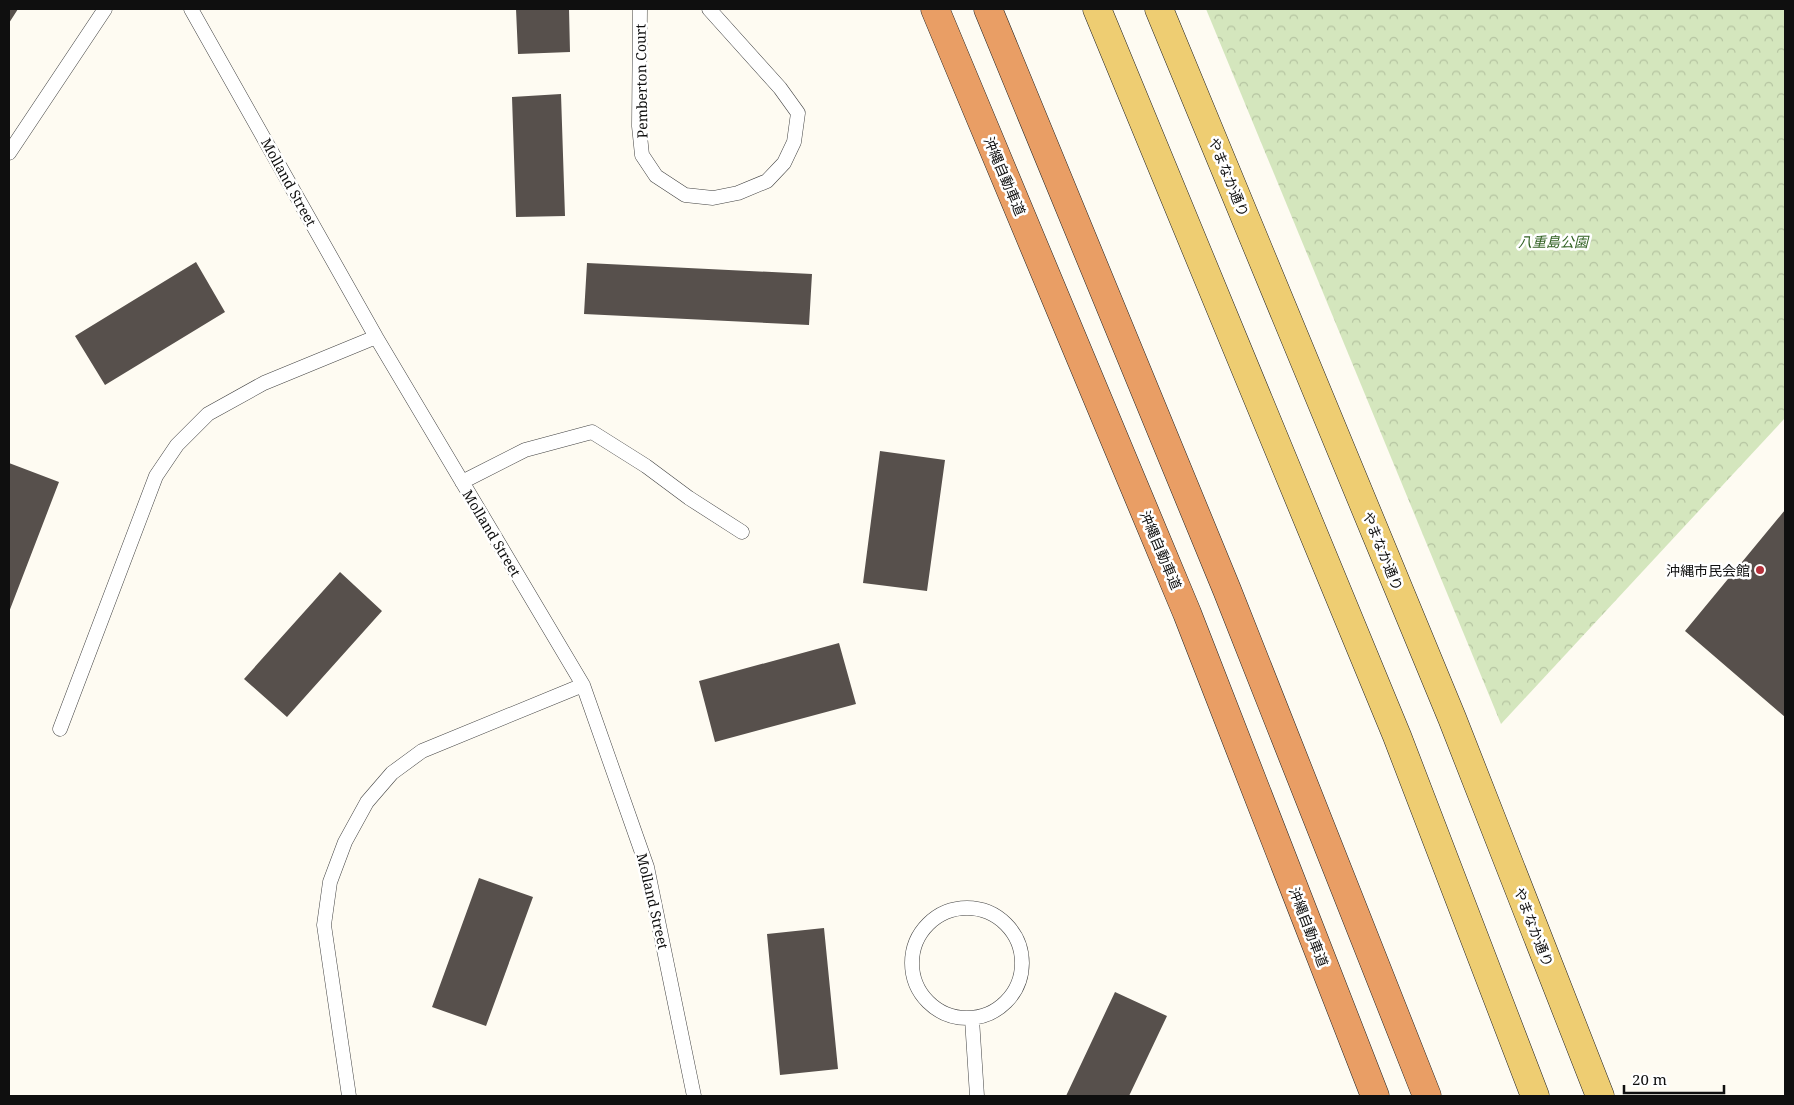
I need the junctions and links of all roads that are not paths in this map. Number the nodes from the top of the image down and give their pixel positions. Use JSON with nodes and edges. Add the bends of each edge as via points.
{"nodes":[{"id":1,"x":105,"y":9,"type":"edge"},
{"id":2,"x":191,"y":9,"type":"edge"},
{"id":3,"x":640,"y":9,"type":"edge"},
{"id":4,"x":709,"y":9,"type":"edge"},
{"id":5,"x":935,"y":9,"type":"edge"},
{"id":6,"x":988,"y":9,"type":"edge"},
{"id":7,"x":1096,"y":9,"type":"edge"},
{"id":8,"x":1159,"y":9,"type":"edge"},
{"id":9,"x":9,"y":153,"type":"edge"},
{"id":10,"x":376,"y":337,"type":"junction"},
{"id":11,"x":462,"y":482,"type":"junction"},
{"id":12,"x":742,"y":532,"type":"dead end"},
{"id":13,"x":583,"y":684,"type":"junction"},
{"id":14,"x":60,"y":729,"type":"dead end"},
{"id":15,"x":972,"y":1019,"type":"junction"},
{"id":16,"x":349,"y":1096,"type":"edge"},
{"id":17,"x":694,"y":1096,"type":"edge"},
{"id":18,"x":977,"y":1096,"type":"edge"},
{"id":19,"x":1375,"y":1096,"type":"edge"},
{"id":20,"x":1427,"y":1096,"type":"edge"},
{"id":21,"x":1536,"y":1096,"type":"edge"},
{"id":22,"x":1600,"y":1096,"type":"edge"}],
"edges":[{"from":1,"to":9,"type":"lane"},
{"from":2,"to":10,"type":"lane","name":"Molland Street"},
{"from":3,"to":4,"type":"lane","name":"Pemberton Court","via":[[639,126],[642,155],[656,176],[686,195],[713,198],[738,193],[767,181],[784,163],[794,142],[798,113],[780,88]]},
{"from":5,"to":19,"type":"highway","name":"沖縄自動車道","via":[[1187,612]]},
{"from":6,"to":20,"type":"highway","via":[[1227,590]]},
{"from":7,"to":21,"type":"main road","via":[[1397,736]]},
{"from":8,"to":22,"type":"main road","name":"やまなか通り","via":[[1452,718]]},
{"from":10,"to":11,"type":"lane","name":"Molland Street"},
{"from":10,"to":14,"type":"lane","via":[[264,383],[208,414],[176,445],[156,476]]},
{"from":11,"to":12,"type":"lane","via":[[525,450],[592,432]]},
{"from":11,"to":13,"type":"lane","name":"Molland Street"},
{"from":13,"to":16,"type":"lane","via":[[422,751],[392,773],[362,810],[345,842],[330,882],[324,925]]},
{"from":13,"to":17,"type":"lane","name":"Molland Street","via":[[647,867]]},
{"from":15,"to":15,"type":"lane","via":[[1003,1006],[1018,987],[1023,966],[1019,942],[1002,920],[979,909],[957,909],[938,916],[928,924],[916,941],[912,959],[916,984],[928,1002],[941,1012]]},
{"from":15,"to":18,"type":"lane"}]}
